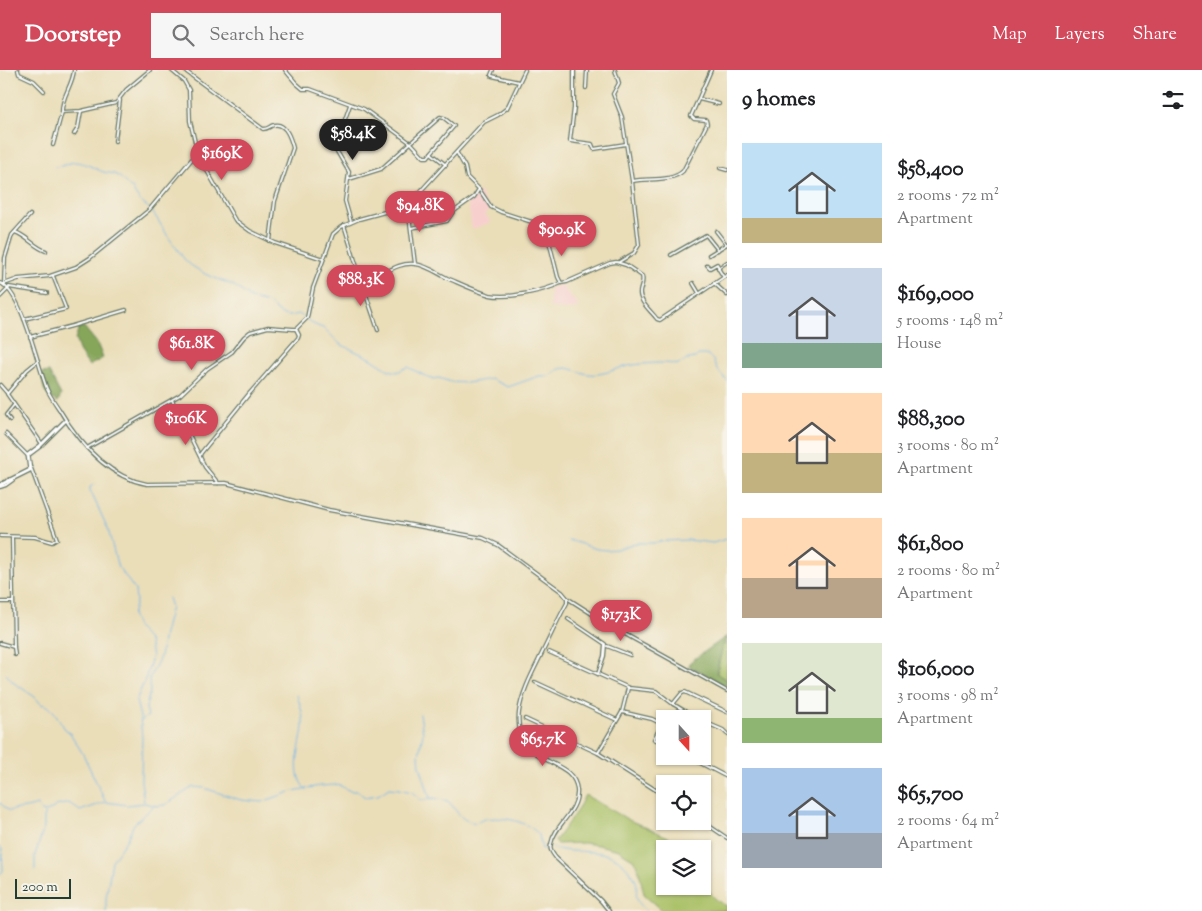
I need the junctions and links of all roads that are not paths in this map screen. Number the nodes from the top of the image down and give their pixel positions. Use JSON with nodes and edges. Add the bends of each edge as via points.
{"nodes":[{"id":1,"x":18,"y":70,"type":"edge"},
{"id":2,"x":74,"y":70,"type":"edge"},
{"id":3,"x":150,"y":70,"type":"edge"},
{"id":4,"x":171,"y":70,"type":"edge"},
{"id":5,"x":184,"y":70,"type":"edge"},
{"id":6,"x":285,"y":70,"type":"edge"},
{"id":7,"x":492,"y":70,"type":"edge"},
{"id":8,"x":525,"y":70,"type":"edge"},
{"id":9,"x":574,"y":70,"type":"edge"},
{"id":10,"x":587,"y":70,"type":"edge"},
{"id":11,"x":615,"y":70,"type":"edge"},
{"id":12,"x":711,"y":70,"type":"edge"},
{"id":13,"x":520,"y":82,"type":"junction"},
{"id":14,"x":586,"y":88,"type":"dead end"},
{"id":15,"x":44,"y":92,"type":"dead end"},
{"id":16,"x":120,"y":98,"type":"junction"},
{"id":17,"x":699,"y":99,"type":"junction"},
{"id":18,"x":350,"y":104,"type":"junction"},
{"id":19,"x":719,"y":104,"type":"dead end"},
{"id":20,"x":81,"y":111,"type":"junction"},
{"id":21,"x":62,"y":112,"type":"junction"},
{"id":22,"x":74,"y":134,"type":"dead end"},
{"id":23,"x":116,"y":142,"type":"dead end"},
{"id":24,"x":410,"y":144,"type":"junction"},
{"id":25,"x":626,"y":144,"type":"junction"},
{"id":26,"x":53,"y":145,"type":"dead end"},
{"id":27,"x":197,"y":153,"type":"junction"},
{"id":28,"x":457,"y":153,"type":"junction"},
{"id":29,"x":431,"y":154,"type":"junction"},
{"id":30,"x":446,"y":164,"type":"junction"},
{"id":31,"x":720,"y":168,"type":"dead end"},
{"id":32,"x":727,"y":170,"type":"edge"},
{"id":33,"x":349,"y":179,"type":"junction"},
{"id":34,"x":632,"y":182,"type":"junction"},
{"id":35,"x":479,"y":189,"type":"junction"},
{"id":36,"x":407,"y":206,"type":"junction"},
{"id":37,"x":30,"y":216,"type":"dead end"},
{"id":38,"x":351,"y":222,"type":"junction"},
{"id":39,"x":344,"y":225,"type":"junction"},
{"id":40,"x":411,"y":228,"type":"junction"},
{"id":41,"x":716,"y":231,"type":"dead end"},
{"id":42,"x":15,"y":232,"type":"junction"},
{"id":43,"x":270,"y":241,"type":"junction"},
{"id":44,"x":727,"y":244,"type":"edge"},
{"id":45,"x":718,"y":250,"type":"junction"},
{"id":46,"x":46,"y":251,"type":"dead end"},
{"id":47,"x":671,"y":254,"type":"dead end"},
{"id":48,"x":709,"y":255,"type":"dead end"},
{"id":49,"x":322,"y":259,"type":"junction"},
{"id":50,"x":618,"y":262,"type":"junction"},
{"id":51,"x":727,"y":262,"type":"edge"},
{"id":52,"x":415,"y":264,"type":"junction"},
{"id":53,"x":707,"y":265,"type":"dead end"},
{"id":54,"x":719,"y":268,"type":"junction"},
{"id":55,"x":52,"y":275,"type":"junction"},
{"id":56,"x":727,"y":275,"type":"edge"},
{"id":57,"x":724,"y":277,"type":"junction"},
{"id":58,"x":361,"y":280,"type":"junction"},
{"id":59,"x":367,"y":281,"type":"junction"},
{"id":60,"x":561,"y":282,"type":"junction"},
{"id":61,"x":0,"y":283,"type":"edge"},
{"id":62,"x":693,"y":283,"type":"dead end"},
{"id":63,"x":714,"y":283,"type":"junction"},
{"id":64,"x":4,"y":284,"type":"junction"},
{"id":65,"x":362,"y":285,"type":"junction"},
{"id":66,"x":8,"y":287,"type":"junction"},
{"id":67,"x":47,"y":293,"type":"dead end"},
{"id":68,"x":699,"y":293,"type":"junction"},
{"id":69,"x":727,"y":294,"type":"edge"},
{"id":70,"x":0,"y":297,"type":"edge"},
{"id":71,"x":126,"y":310,"type":"dead end"},
{"id":72,"x":24,"y":319,"type":"junction"},
{"id":73,"x":296,"y":329,"type":"junction"},
{"id":74,"x":378,"y":330,"type":"dead end"},
{"id":75,"x":30,"y":337,"type":"junction"},
{"id":76,"x":38,"y":361,"type":"junction"},
{"id":77,"x":0,"y":384,"type":"edge"},
{"id":78,"x":7,"y":393,"type":"junction"},
{"id":79,"x":172,"y":400,"type":"junction"},
{"id":80,"x":14,"y":405,"type":"junction"},
{"id":81,"x":10,"y":420,"type":"dead end"},
{"id":82,"x":65,"y":421,"type":"junction"},
{"id":83,"x":6,"y":434,"type":"dead end"},
{"id":84,"x":42,"y":444,"type":"junction"},
{"id":85,"x":87,"y":448,"type":"junction"},
{"id":86,"x":28,"y":456,"type":"junction"},
{"id":87,"x":200,"y":456,"type":"junction"},
{"id":88,"x":30,"y":468,"type":"junction"},
{"id":89,"x":218,"y":483,"type":"junction"},
{"id":90,"x":0,"y":486,"type":"edge"},
{"id":91,"x":0,"y":536,"type":"edge"},
{"id":92,"x":12,"y":538,"type":"junction"},
{"id":93,"x":567,"y":598,"type":"junction"},
{"id":94,"x":0,"y":602,"type":"edge"},
{"id":95,"x":13,"y":602,"type":"junction"},
{"id":96,"x":568,"y":619,"type":"dead end"},
{"id":97,"x":0,"y":643,"type":"edge"},
{"id":98,"x":605,"y":646,"type":"junction"},
{"id":99,"x":14,"y":647,"type":"junction"},
{"id":100,"x":549,"y":652,"type":"dead end"},
{"id":101,"x":15,"y":655,"type":"dead end"},
{"id":102,"x":630,"y":655,"type":"dead end"},
{"id":103,"x":598,"y":674,"type":"junction"},
{"id":104,"x":535,"y":682,"type":"dead end"},
{"id":105,"x":629,"y":688,"type":"junction"},
{"id":106,"x":727,"y":691,"type":"edge"},
{"id":107,"x":673,"y":704,"type":"junction"},
{"id":108,"x":683,"y":710,"type":"edge"},
{"id":109,"x":622,"y":712,"type":"junction"},
{"id":110,"x":727,"y":712,"type":"edge"},
{"id":111,"x":524,"y":719,"type":"dead end"},
{"id":112,"x":618,"y":720,"type":"junction"},
{"id":113,"x":656,"y":721,"type":"edge"},
{"id":114,"x":711,"y":725,"type":"edge"},
{"id":115,"x":727,"y":734,"type":"edge"},
{"id":116,"x":598,"y":753,"type":"junction"},
{"id":117,"x":704,"y":765,"type":"edge"},
{"id":118,"x":727,"y":777,"type":"edge"},
{"id":119,"x":656,"y":790,"type":"edge"},
{"id":120,"x":711,"y":827,"type":"edge"},
{"id":121,"x":727,"y":838,"type":"edge"},
{"id":122,"x":609,"y":911,"type":"edge"}],
"edges":[{"from":1,"to":15,"type":"street"},
{"from":2,"to":21,"type":"street"},
{"from":3,"to":16,"type":"street"},
{"from":4,"to":27,"type":"street","via":[[189,90],[190,121]]},
{"from":5,"to":43,"type":"street","via":[[261,128],[265,130],[277,125],[287,132],[293,148],[275,201]]},
{"from":6,"to":18,"type":"street","via":[[303,89]]},
{"from":7,"to":13,"type":"street","via":[[492,76]]},
{"from":8,"to":13,"type":"street"},
{"from":9,"to":25,"type":"street","via":[[570,141],[592,144],[594,149]]},
{"from":10,"to":14,"type":"street"},
{"from":11,"to":25,"type":"street","via":[[619,83],[613,94],[622,114]]},
{"from":12,"to":17,"type":"street"},
{"from":13,"to":28,"type":"street","via":[[507,108],[484,122]]},
{"from":16,"to":20,"type":"street","via":[[116,103]]},
{"from":16,"to":23,"type":"street"},
{"from":17,"to":19,"type":"street"},
{"from":17,"to":34,"type":"street","via":[[691,116],[706,120],[707,124],[681,173]]},
{"from":18,"to":24,"type":"street","via":[[364,109]]},
{"from":18,"to":33,"type":"street","via":[[335,148],[349,171]]},
{"from":20,"to":21,"type":"street"},
{"from":20,"to":22,"type":"street"},
{"from":21,"to":26,"type":"street"},
{"from":24,"to":29,"type":"street","via":[[424,157]]},
{"from":24,"to":29,"type":"street","via":[[443,117],[454,126]]},
{"from":24,"to":33,"type":"street","via":[[381,169]]},
{"from":25,"to":34,"type":"street"},
{"from":27,"to":43,"type":"street","via":[[235,220]]},
{"from":27,"to":55,"type":"street","via":[[146,212],[86,261]]},
{"from":28,"to":30,"type":"street"},
{"from":28,"to":35,"type":"street","via":[[467,177]]},
{"from":29,"to":30,"type":"street"},
{"from":30,"to":36,"type":"street"},
{"from":31,"to":32,"type":"street"},
{"from":33,"to":38,"type":"street","via":[[344,200]]},
{"from":34,"to":50,"type":"street","via":[[639,245],[634,253]]},
{"from":35,"to":40,"type":"street","via":[[447,221]]},
{"from":35,"to":60,"type":"street","via":[[493,208],[535,223],[544,231]]},
{"from":36,"to":38,"type":"street"},
{"from":36,"to":40,"type":"street"},
{"from":37,"to":42,"type":"street"},
{"from":38,"to":39,"type":"street"},
{"from":39,"to":49,"type":"street","via":[[331,235]]},
{"from":39,"to":58,"type":"street"},
{"from":40,"to":52,"type":"street"},
{"from":41,"to":44,"type":"street"},
{"from":42,"to":46,"type":"street"},
{"from":42,"to":64,"type":"street","via":[[5,258]]},
{"from":43,"to":49,"type":"street"},
{"from":44,"to":45,"type":"street"},
{"from":45,"to":47,"type":"street","via":[[706,235]]},
{"from":45,"to":48,"type":"street"},
{"from":49,"to":73,"type":"street","via":[[307,319]]},
{"from":50,"to":60,"type":"street"},
{"from":50,"to":68,"type":"street","via":[[642,276],[641,298],[659,320]]},
{"from":51,"to":54,"type":"street"},
{"from":52,"to":59,"type":"street","via":[[400,264]]},
{"from":52,"to":60,"type":"street","via":[[496,296],[537,290]]},
{"from":53,"to":54,"type":"street","via":[[710,268],[717,264]]},
{"from":54,"to":57,"type":"street"},
{"from":55,"to":64,"type":"street"},
{"from":55,"to":72,"type":"street","via":[[66,309]]},
{"from":56,"to":57,"type":"street"},
{"from":57,"to":63,"type":"street"},
{"from":58,"to":59,"type":"street"},
{"from":58,"to":65,"type":"street"},
{"from":59,"to":65,"type":"street"},
{"from":61,"to":64,"type":"street"},
{"from":62,"to":68,"type":"street"},
{"from":63,"to":68,"type":"street"},
{"from":63,"to":69,"type":"street"},
{"from":64,"to":66,"type":"street"},
{"from":65,"to":74,"type":"street"},
{"from":66,"to":67,"type":"street"},
{"from":66,"to":70,"type":"street"},
{"from":66,"to":72,"type":"street"},
{"from":71,"to":75,"type":"street"},
{"from":72,"to":75,"type":"street"},
{"from":73,"to":79,"type":"street","via":[[264,328],[250,332],[232,352],[215,362]]},
{"from":73,"to":87,"type":"street","via":[[298,338]]},
{"from":75,"to":76,"type":"street"},
{"from":76,"to":78,"type":"street"},
{"from":76,"to":82,"type":"street","via":[[48,392]]},
{"from":77,"to":78,"type":"street"},
{"from":78,"to":80,"type":"street"},
{"from":79,"to":85,"type":"street"},
{"from":79,"to":87,"type":"street"},
{"from":80,"to":81,"type":"street","via":[[6,415]]},
{"from":80,"to":84,"type":"street"},
{"from":82,"to":84,"type":"street"},
{"from":82,"to":85,"type":"street"},
{"from":83,"to":86,"type":"street"},
{"from":84,"to":86,"type":"street"},
{"from":85,"to":89,"type":"street","via":[[111,470],[136,482]]},
{"from":86,"to":88,"type":"street"},
{"from":87,"to":89,"type":"street"},
{"from":88,"to":90,"type":"street"},
{"from":88,"to":92,"type":"street","via":[[57,539],[52,542],[33,537]]},
{"from":89,"to":93,"type":"street","via":[[329,510],[482,538],[498,545]]},
{"from":91,"to":92,"type":"street"},
{"from":92,"to":95,"type":"street"},
{"from":93,"to":106,"type":"street"},
{"from":93,"to":122,"type":"street","via":[[567,604],[524,691],[519,722],[523,738],[532,750],[564,768],[576,788],[575,802],[551,843],[551,851]]},
{"from":94,"to":95,"type":"street"},
{"from":95,"to":99,"type":"street"},
{"from":96,"to":98,"type":"street"},
{"from":97,"to":99,"type":"street"},
{"from":98,"to":102,"type":"street"},
{"from":98,"to":103,"type":"street"},
{"from":99,"to":101,"type":"street"},
{"from":100,"to":103,"type":"street"},
{"from":103,"to":105,"type":"street"},
{"from":104,"to":112,"type":"street"},
{"from":105,"to":107,"type":"street","via":[[656,691]]},
{"from":105,"to":109,"type":"street"},
{"from":107,"to":108,"type":"street"},
{"from":107,"to":110,"type":"street","via":[[685,692]]},
{"from":109,"to":112,"type":"street"},
{"from":109,"to":113,"type":"street"},
{"from":111,"to":116,"type":"street"},
{"from":112,"to":116,"type":"street"},
{"from":114,"to":115,"type":"street"},
{"from":116,"to":119,"type":"street"},
{"from":117,"to":118,"type":"street"},
{"from":120,"to":121,"type":"street"}]}
